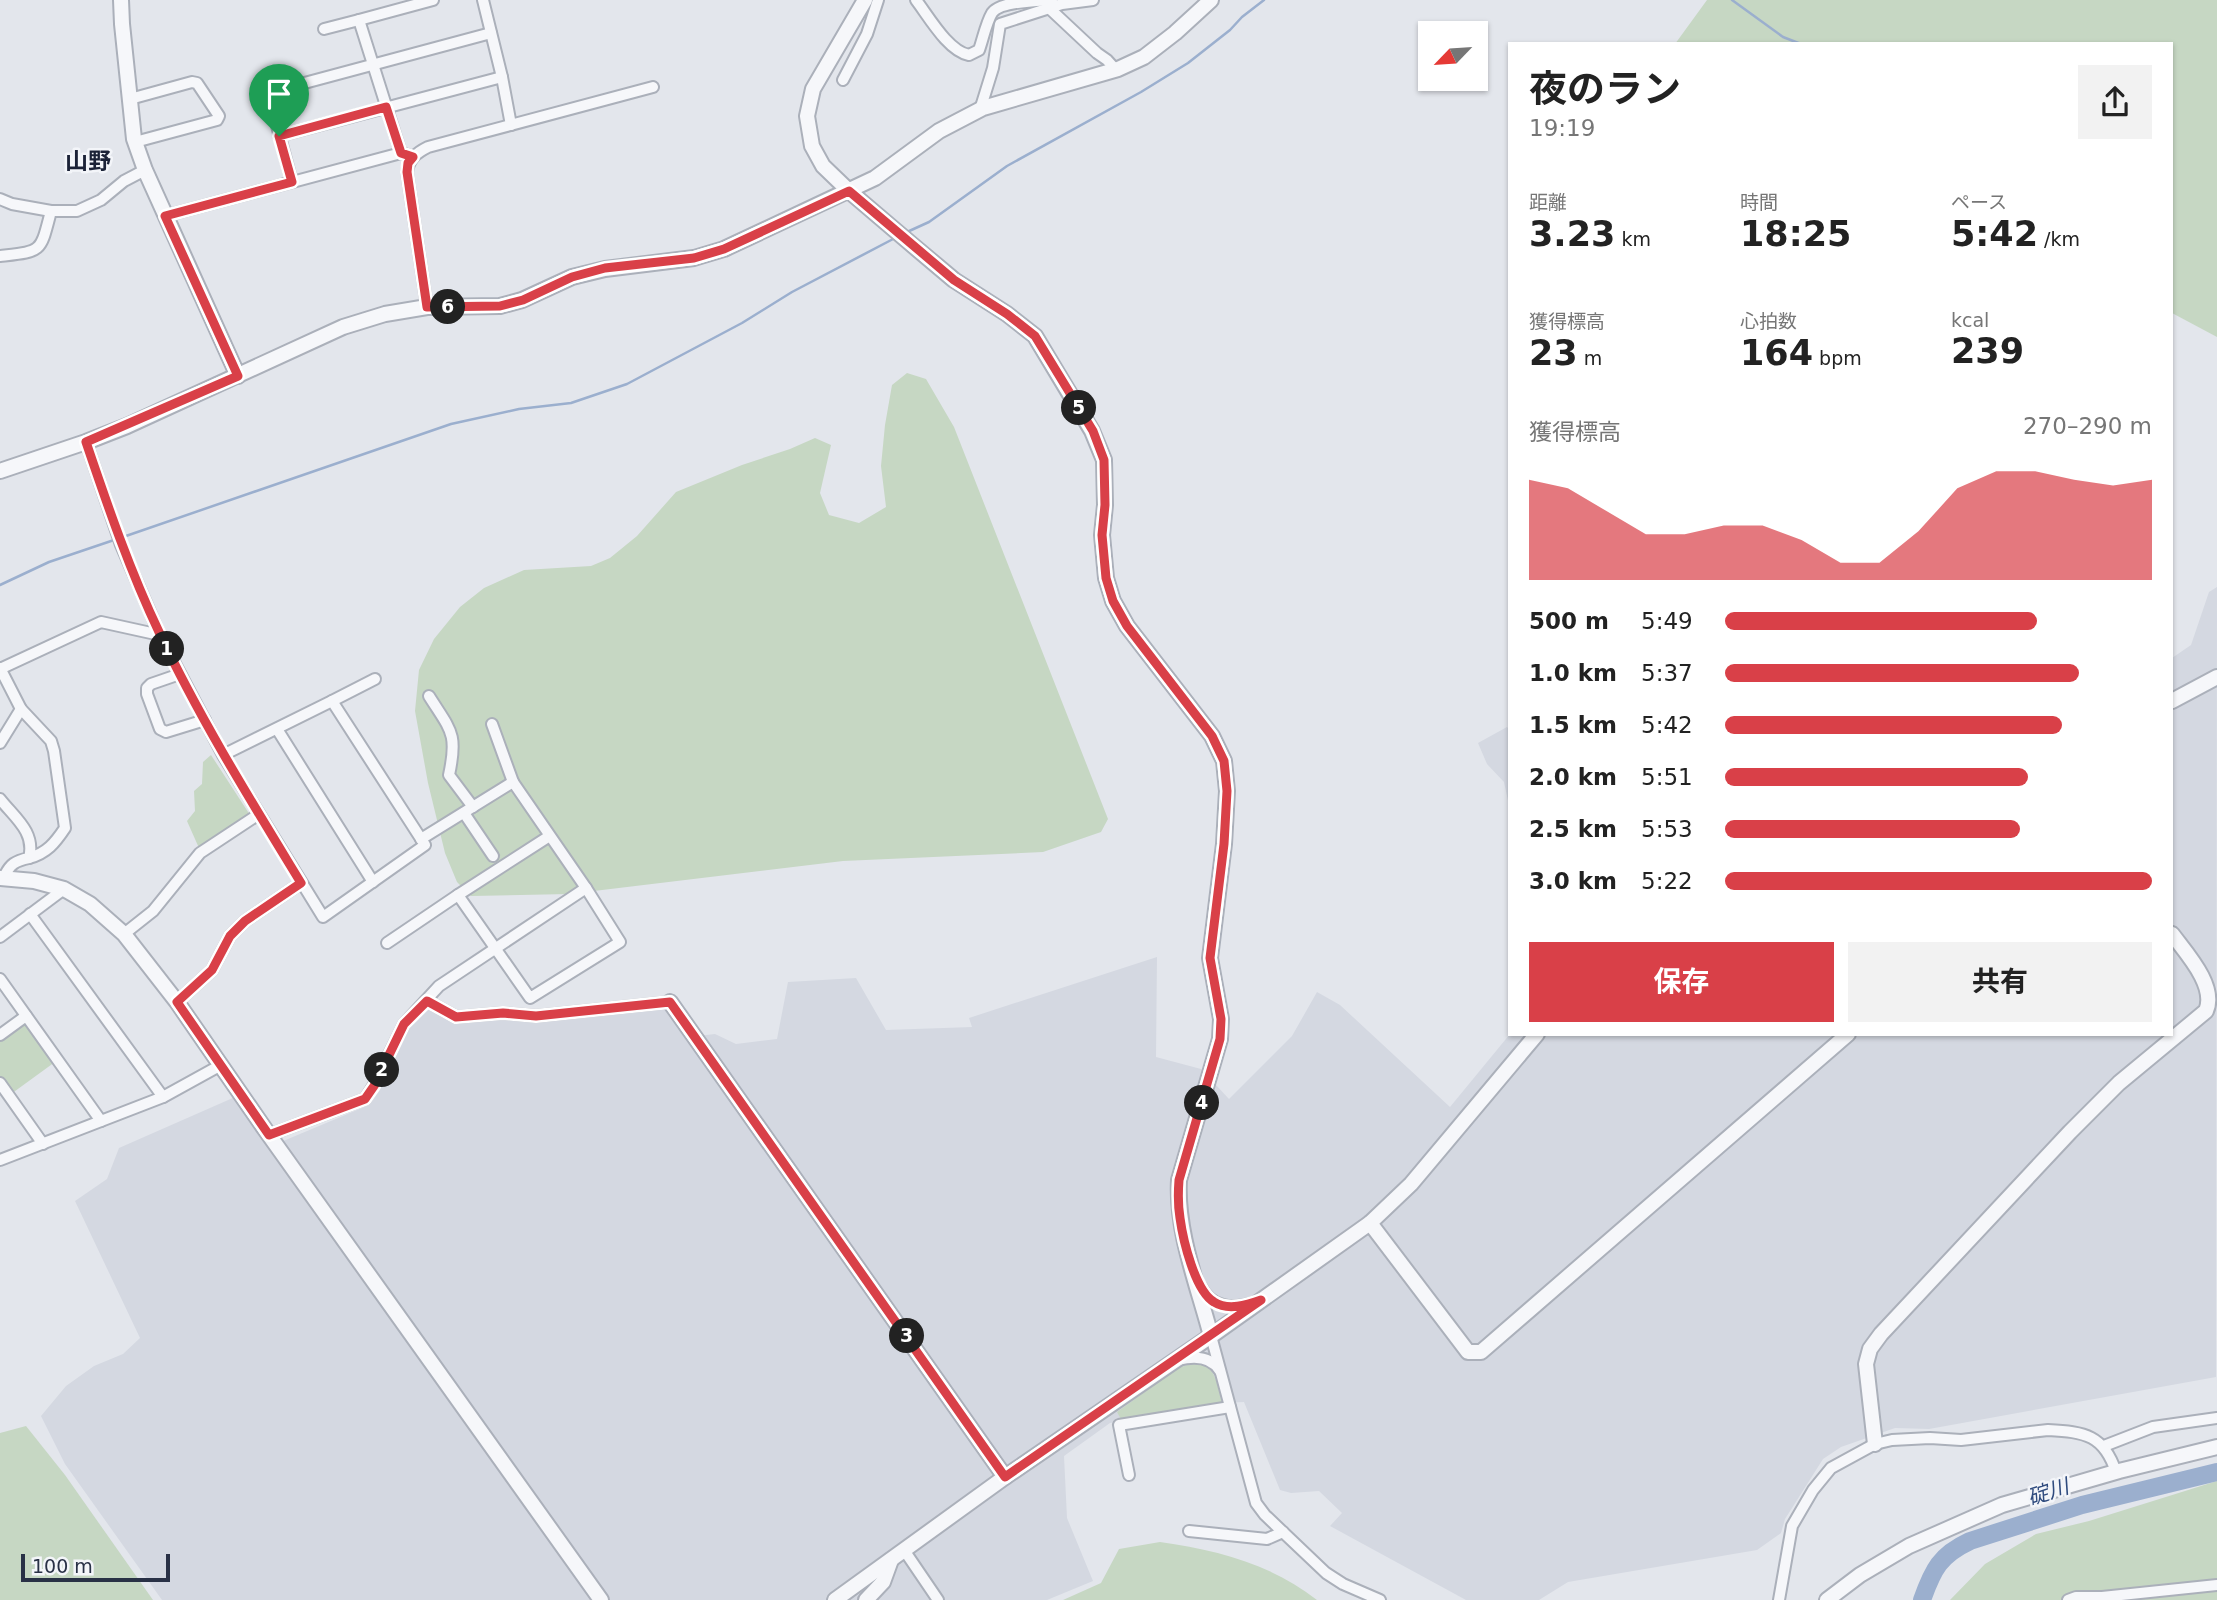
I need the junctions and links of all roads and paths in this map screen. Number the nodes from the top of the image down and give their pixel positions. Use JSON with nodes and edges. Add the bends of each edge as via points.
{"nodes":[{"id":1,"x":121,"y":0,"type":"edge"},
{"id":2,"x":433,"y":0,"type":"edge"},
{"id":3,"x":483,"y":0,"type":"edge"},
{"id":4,"x":865,"y":0,"type":"edge"},
{"id":5,"x":878,"y":0,"type":"edge"},
{"id":6,"x":916,"y":0,"type":"edge"},
{"id":7,"x":1059,"y":0,"type":"edge"},
{"id":8,"x":1093,"y":0,"type":"edge"},
{"id":9,"x":1211,"y":0,"type":"edge"},
{"id":10,"x":1075,"y":3,"type":"junction"},
{"id":11,"x":1050,"y":4,"type":"edge"},
{"id":12,"x":359,"y":20,"type":"junction"},
{"id":13,"x":324,"y":29,"type":"dead end"},
{"id":14,"x":491,"y":33,"type":"junction"},
{"id":15,"x":372,"y":64,"type":"junction"},
{"id":16,"x":1116,"y":70,"type":"junction"},
{"id":17,"x":502,"y":77,"type":"junction"},
{"id":18,"x":843,"y":80,"type":"dead end"},
{"id":19,"x":653,"y":87,"type":"dead end"},
{"id":20,"x":130,"y":99,"type":"junction"},
{"id":21,"x":386,"y":107,"type":"junction"},
{"id":22,"x":980,"y":110,"type":"junction"},
{"id":23,"x":511,"y":125,"type":"junction"},
{"id":24,"x":279,"y":136,"type":"junction"},
{"id":25,"x":135,"y":142,"type":"junction"},
{"id":26,"x":407,"y":155,"type":"junction"},
{"id":27,"x":145,"y":170,"type":"junction"},
{"id":28,"x":292,"y":182,"type":"junction"},
{"id":29,"x":849,"y":191,"type":"junction"},
{"id":30,"x":0,"y":199,"type":"edge"},
{"id":31,"x":51,"y":211,"type":"junction"},
{"id":32,"x":165,"y":216,"type":"junction"},
{"id":33,"x":0,"y":256,"type":"edge"},
{"id":34,"x":427,"y":307,"type":"junction"},
{"id":35,"x":238,"y":376,"type":"junction"},
{"id":36,"x":86,"y":442,"type":"junction"},
{"id":37,"x":0,"y":471,"type":"edge"},
{"id":38,"x":160,"y":635,"type":"junction"},
{"id":39,"x":0,"y":669,"type":"edge"},
{"id":40,"x":180,"y":674,"type":"junction"},
{"id":41,"x":2217,"y":677,"type":"edge"},
{"id":42,"x":374,"y":679,"type":"dead end"},
{"id":43,"x":429,"y":696,"type":"dead end"},
{"id":44,"x":2173,"y":700,"type":"edge"},
{"id":45,"x":332,"y":701,"type":"junction"},
{"id":46,"x":21,"y":709,"type":"junction"},
{"id":47,"x":205,"y":720,"type":"junction"},
{"id":48,"x":492,"y":724,"type":"dead end"},
{"id":49,"x":277,"y":729,"type":"junction"},
{"id":50,"x":0,"y":743,"type":"edge"},
{"id":51,"x":223,"y":755,"type":"junction"},
{"id":52,"x":513,"y":782,"type":"junction"},
{"id":53,"x":0,"y":799,"type":"edge"},
{"id":54,"x":469,"y":810,"type":"junction"},
{"id":55,"x":259,"y":814,"type":"junction"},
{"id":56,"x":548,"y":836,"type":"junction"},
{"id":57,"x":421,"y":839,"type":"junction"},
{"id":58,"x":493,"y":856,"type":"dead end"},
{"id":59,"x":29,"y":858,"type":"junction"},
{"id":60,"x":2,"y":878,"type":"edge"},
{"id":61,"x":373,"y":882,"type":"junction"},
{"id":62,"x":301,"y":883,"type":"junction"},
{"id":63,"x":586,"y":888,"type":"junction"},
{"id":64,"x":64,"y":889,"type":"junction"},
{"id":65,"x":458,"y":895,"type":"junction"},
{"id":66,"x":30,"y":914,"type":"junction"},
{"id":67,"x":124,"y":934,"type":"junction"},
{"id":68,"x":2173,"y":935,"type":"edge"},
{"id":69,"x":0,"y":937,"type":"edge"},
{"id":70,"x":387,"y":943,"type":"dead end"},
{"id":71,"x":495,"y":948,"type":"junction"},
{"id":72,"x":0,"y":979,"type":"edge"},
{"id":73,"x":427,"y":1001,"type":"junction"},
{"id":74,"x":177,"y":1002,"type":"junction"},
{"id":75,"x":670,"y":1002,"type":"joint"},
{"id":76,"x":26,"y":1016,"type":"junction"},
{"id":77,"x":0,"y":1035,"type":"edge"},
{"id":78,"x":1535,"y":1036,"type":"edge"},
{"id":79,"x":1846,"y":1036,"type":"edge"},
{"id":80,"x":221,"y":1065,"type":"junction"},
{"id":81,"x":0,"y":1083,"type":"edge"},
{"id":82,"x":163,"y":1097,"type":"junction"},
{"id":83,"x":101,"y":1121,"type":"junction"},
{"id":84,"x":269,"y":1135,"type":"junction"},
{"id":85,"x":43,"y":1143,"type":"junction"},
{"id":86,"x":0,"y":1160,"type":"edge"},
{"id":87,"x":1370,"y":1223,"type":"junction"},
{"id":88,"x":1195,"y":1275,"type":"junction"},
{"id":89,"x":1261,"y":1300,"type":"junction"},
{"id":90,"x":1211,"y":1336,"type":"junction"},
{"id":91,"x":1174,"y":1361,"type":"junction"},
{"id":92,"x":1221,"y":1373,"type":"junction"},
{"id":93,"x":1230,"y":1407,"type":"junction"},
{"id":94,"x":2217,"y":1418,"type":"edge"},
{"id":95,"x":1875,"y":1444,"type":"junction"},
{"id":96,"x":2104,"y":1446,"type":"junction"},
{"id":97,"x":2217,"y":1447,"type":"edge"},
{"id":98,"x":2116,"y":1472,"type":"junction"},
{"id":99,"x":1129,"y":1475,"type":"dead end"},
{"id":100,"x":1005,"y":1477,"type":"junction"},
{"id":101,"x":1189,"y":1531,"type":"dead end"},
{"id":102,"x":1283,"y":1532,"type":"junction"},
{"id":103,"x":898,"y":1554,"type":"junction"},
{"id":104,"x":2217,"y":1585,"type":"edge"},
{"id":105,"x":601,"y":1600,"type":"edge"},
{"id":106,"x":835,"y":1600,"type":"edge"},
{"id":107,"x":866,"y":1600,"type":"edge"},
{"id":108,"x":938,"y":1600,"type":"edge"},
{"id":109,"x":1380,"y":1600,"type":"edge"},
{"id":110,"x":1779,"y":1600,"type":"edge"},
{"id":111,"x":1827,"y":1600,"type":"edge"},
{"id":112,"x":2068,"y":1600,"type":"edge"}],
"edges":[{"from":1,"to":20,"type":"street"},
{"from":2,"to":12,"type":"street"},
{"from":3,"to":14,"type":"street"},
{"from":4,"to":29,"type":"street","via":[[813,89],[807,116],[816,156]]},
{"from":5,"to":18,"type":"street","via":[[867,34]]},
{"from":6,"to":11,"type":"street","via":[[953,47],[969,55],[979,50],[997,8]]},
{"from":7,"to":10,"type":"street"},
{"from":8,"to":10,"type":"street"},
{"from":9,"to":16,"type":"street","via":[[1157,48]]},
{"from":10,"to":11,"type":"street"},
{"from":11,"to":16,"type":"street"},
{"from":11,"to":22,"type":"street","via":[[1000,24]]},
{"from":12,"to":13,"type":"street"},
{"from":12,"to":15,"type":"street"},
{"from":14,"to":15,"type":"street"},
{"from":14,"to":17,"type":"street"},
{"from":15,"to":21,"type":"street"},
{"from":15,"to":24,"type":"street","via":[[297,85],[277,126]]},
{"from":16,"to":22,"type":"street"},
{"from":17,"to":21,"type":"street"},
{"from":17,"to":23,"type":"street"},
{"from":19,"to":23,"type":"street"},
{"from":20,"to":25,"type":"street"},
{"from":20,"to":25,"type":"street","via":[[192,82],[219,116]]},
{"from":21,"to":24,"type":"street"},
{"from":21,"to":26,"type":"street"},
{"from":22,"to":29,"type":"street","via":[[939,131]]},
{"from":23,"to":26,"type":"street"},
{"from":24,"to":28,"type":"street"},
{"from":25,"to":27,"type":"street"},
{"from":26,"to":28,"type":"street"},
{"from":26,"to":34,"type":"street"},
{"from":27,"to":31,"type":"street","via":[[92,205],[66,213]]},
{"from":27,"to":32,"type":"street"},
{"from":28,"to":32,"type":"street"},
{"from":29,"to":34,"type":"street","via":[[724,249],[694,258],[605,268],[500,306]]},
{"from":29,"to":88,"type":"street","via":[[954,280],[1035,336],[1093,431],[1104,460],[1102,535],[1113,601],[1212,736],[1224,761],[1224,844],[1210,958],[1220,1039],[1179,1180],[1180,1219]]},
{"from":30,"to":31,"type":"street"},
{"from":31,"to":33,"type":"street","via":[[39,248]]},
{"from":32,"to":35,"type":"street"},
{"from":34,"to":35,"type":"street","via":[[343,327]]},
{"from":35,"to":36,"type":"street"},
{"from":36,"to":37,"type":"street"},
{"from":36,"to":38,"type":"street","via":[[121,545]]},
{"from":38,"to":39,"type":"street","via":[[101,622]]},
{"from":38,"to":40,"type":"street"},
{"from":39,"to":46,"type":"street"},
{"from":40,"to":47,"type":"street"},
{"from":40,"to":47,"type":"street","via":[[147,688],[160,729],[166,732]]},
{"from":41,"to":44,"type":"street"},
{"from":42,"to":45,"type":"street"},
{"from":43,"to":54,"type":"street","via":[[451,730],[454,749],[449,775]]},
{"from":45,"to":49,"type":"street"},
{"from":45,"to":57,"type":"street"},
{"from":46,"to":50,"type":"street"},
{"from":46,"to":59,"type":"street","via":[[51,741],[65,828],[54,845]]},
{"from":47,"to":51,"type":"street"},
{"from":48,"to":52,"type":"street"},
{"from":49,"to":51,"type":"street"},
{"from":49,"to":61,"type":"street"},
{"from":51,"to":55,"type":"street"},
{"from":52,"to":54,"type":"street"},
{"from":52,"to":56,"type":"street"},
{"from":53,"to":59,"type":"street","via":[[20,819],[32,848]]},
{"from":54,"to":57,"type":"street"},
{"from":54,"to":58,"type":"street"},
{"from":55,"to":62,"type":"street"},
{"from":55,"to":67,"type":"street","via":[[200,853],[152,911]]},
{"from":56,"to":63,"type":"street"},
{"from":56,"to":65,"type":"street"},
{"from":57,"to":61,"type":"street","via":[[425,845]]},
{"from":59,"to":60,"type":"street","via":[[9,866]]},
{"from":60,"to":64,"type":"street"},
{"from":61,"to":62,"type":"street","via":[[323,917]]},
{"from":62,"to":74,"type":"street","via":[[245,921],[230,936],[212,970]]},
{"from":63,"to":71,"type":"street"},
{"from":63,"to":71,"type":"street","via":[[620,942],[530,998]]},
{"from":64,"to":66,"type":"street"},
{"from":64,"to":67,"type":"street","via":[[90,904]]},
{"from":65,"to":70,"type":"street"},
{"from":65,"to":71,"type":"street"},
{"from":66,"to":69,"type":"street"},
{"from":66,"to":82,"type":"street"},
{"from":67,"to":74,"type":"street"},
{"from":68,"to":95,"type":"street","via":[[2205,980],[2210,993],[2206,1011],[2119,1083],[1881,1334],[1866,1364]]},
{"from":71,"to":73,"type":"street","via":[[439,986]]},
{"from":72,"to":76,"type":"street"},
{"from":73,"to":75,"type":"street","via":[[456,1017],[536,1016]]},
{"from":73,"to":84,"type":"street","via":[[404,1024],[365,1099]]},
{"from":74,"to":80,"type":"street"},
{"from":75,"to":100,"type":"street"},
{"from":76,"to":77,"type":"street"},
{"from":76,"to":83,"type":"street"},
{"from":78,"to":87,"type":"street","via":[[1411,1184]]},
{"from":79,"to":87,"type":"street","via":[[1481,1352],[1468,1352]]},
{"from":80,"to":82,"type":"street"},
{"from":80,"to":84,"type":"street"},
{"from":81,"to":85,"type":"street"},
{"from":82,"to":83,"type":"street"},
{"from":83,"to":85,"type":"street"},
{"from":84,"to":105,"type":"street"},
{"from":85,"to":86,"type":"street"},
{"from":87,"to":89,"type":"street"},
{"from":88,"to":89,"type":"street","via":[[1215,1304],[1239,1306]]},
{"from":88,"to":90,"type":"street"},
{"from":89,"to":90,"type":"street"},
{"from":90,"to":91,"type":"street"},
{"from":90,"to":92,"type":"street"},
{"from":91,"to":92,"type":"street","via":[[1203,1358],[1217,1365]]},
{"from":91,"to":100,"type":"street"},
{"from":92,"to":93,"type":"street"},
{"from":93,"to":99,"type":"street","via":[[1119,1425]]},
{"from":93,"to":102,"type":"street","via":[[1256,1503]]},
{"from":94,"to":96,"type":"street","via":[[2153,1427]]},
{"from":95,"to":96,"type":"street","via":[[2049,1430],[2087,1436]]},
{"from":95,"to":110,"type":"street","via":[[1831,1468],[1796,1516]]},
{"from":96,"to":98,"type":"street"},
{"from":97,"to":98,"type":"street"},
{"from":98,"to":111,"type":"street","via":[[2002,1505],[1944,1529],[1860,1575]]},
{"from":100,"to":103,"type":"street"},
{"from":101,"to":102,"type":"street","via":[[1267,1539]]},
{"from":102,"to":109,"type":"street","via":[[1326,1573]]},
{"from":103,"to":106,"type":"street"},
{"from":103,"to":107,"type":"street","via":[[883,1582]]},
{"from":103,"to":108,"type":"street"},
{"from":104,"to":112,"type":"street"}]}
